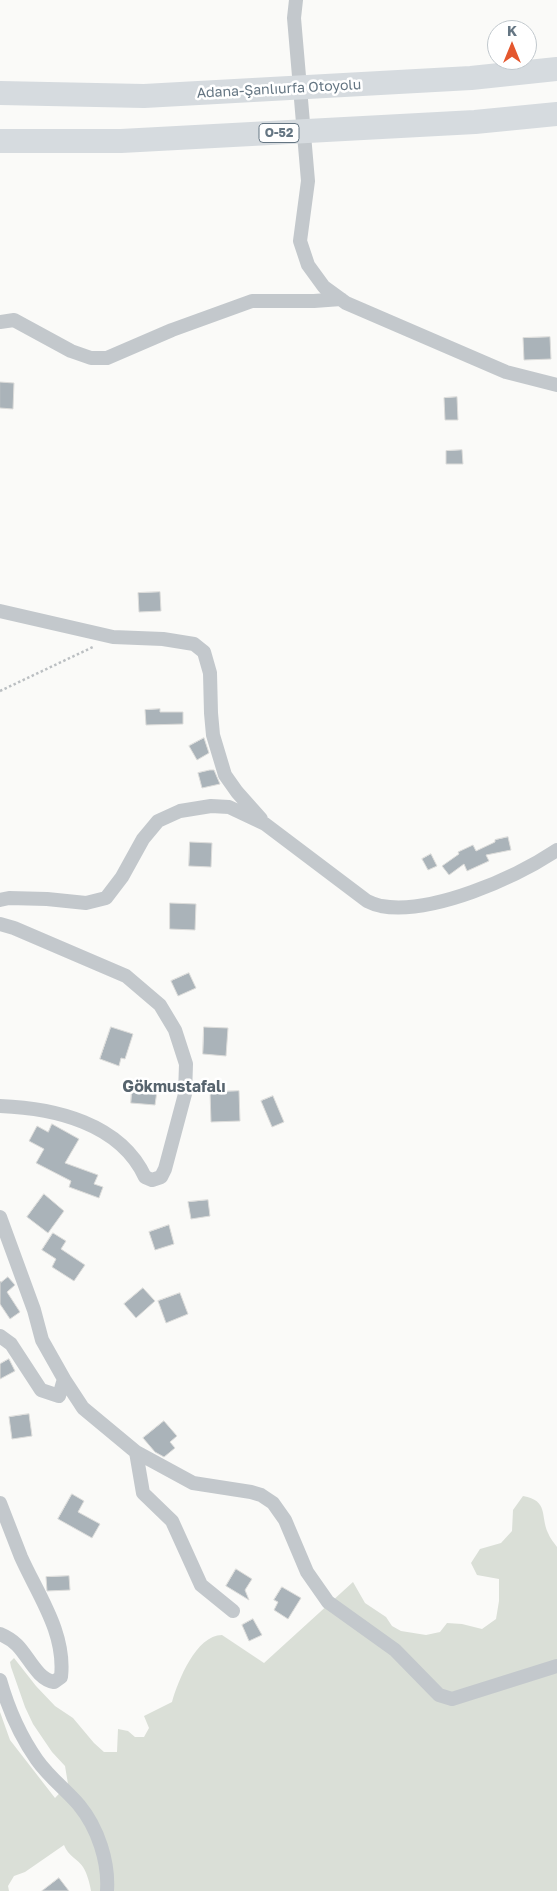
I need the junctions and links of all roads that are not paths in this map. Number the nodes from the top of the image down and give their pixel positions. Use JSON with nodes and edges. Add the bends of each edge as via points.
{"nodes":[{"id":1,"x":296,"y":0,"type":"edge"},
{"id":2,"x":557,"y":69,"type":"edge"},
{"id":3,"x":0,"y":93,"type":"edge"},
{"id":4,"x":557,"y":114,"type":"edge"},
{"id":5,"x":0,"y":141,"type":"edge"},
{"id":6,"x":341,"y":299,"type":"junction"},
{"id":7,"x":0,"y":322,"type":"edge"},
{"id":8,"x":557,"y":385,"type":"edge"},
{"id":9,"x":0,"y":611,"type":"edge"},
{"id":10,"x":265,"y":824,"type":"junction"},
{"id":11,"x":557,"y":850,"type":"edge"},
{"id":12,"x":0,"y":900,"type":"edge"},
{"id":13,"x":0,"y":924,"type":"edge"},
{"id":14,"x":0,"y":1106,"type":"edge"},
{"id":15,"x":0,"y":1218,"type":"edge"},
{"id":16,"x":0,"y":1336,"type":"edge"},
{"id":17,"x":64,"y":1379,"type":"junction"},
{"id":18,"x":136,"y":1452,"type":"junction"},
{"id":19,"x":0,"y":1503,"type":"edge"},
{"id":20,"x":232,"y":1612,"type":"dead end"},
{"id":21,"x":0,"y":1634,"type":"edge"},
{"id":22,"x":557,"y":1666,"type":"edge"},
{"id":23,"x":0,"y":1680,"type":"edge"},
{"id":24,"x":107,"y":1891,"type":"edge"}],
"edges":[{"from":1,"to":6,"type":"street","via":[[294,18],[308,181],[300,240],[308,265],[324,287]]},
{"from":2,"to":3,"type":"highway","name":"Adana-Şanlıurfa Otoyolu","via":[[471,78],[144,96]]},
{"from":4,"to":5,"type":"highway","number":"O-52","via":[[465,123],[121,141]]},
{"from":6,"to":7,"type":"street","via":[[252,301],[107,358],[91,358],[72,351],[14,320]]},
{"from":6,"to":8,"type":"street","via":[[506,372]]},
{"from":9,"to":10,"type":"street","via":[[113,638],[163,639],[194,644],[204,652],[210,673],[214,734],[225,774]]},
{"from":10,"to":11,"type":"street","via":[[367,901],[381,906],[428,905],[448,899],[503,881]]},
{"from":10,"to":12,"type":"street","via":[[229,807],[180,811],[158,821],[106,898],[86,903],[47,899]]},
{"from":13,"to":14,"type":"street","via":[[126,976],[160,1005],[175,1030],[186,1064],[185,1094],[165,1168],[161,1177],[152,1180],[145,1177],[138,1162],[109,1135],[79,1119],[19,1106]]},
{"from":15,"to":17,"type":"street","via":[[42,1340]]},
{"from":16,"to":17,"type":"street","via":[[10,1344],[41,1390],[59,1396]]},
{"from":17,"to":18,"type":"street","via":[[83,1408]]},
{"from":18,"to":20,"type":"street","via":[[143,1493],[172,1522],[202,1585]]},
{"from":18,"to":22,"type":"street","via":[[192,1483],[251,1492],[273,1502],[285,1520],[307,1572],[328,1602],[395,1650],[439,1695],[452,1699]]},
{"from":19,"to":21,"type":"street","via":[[52,1622],[60,1649],[61,1677],[54,1682],[48,1681],[19,1646]]},
{"from":23,"to":24,"type":"street","via":[[21,1733],[38,1761],[80,1806],[92,1824],[106,1867]]}]}
